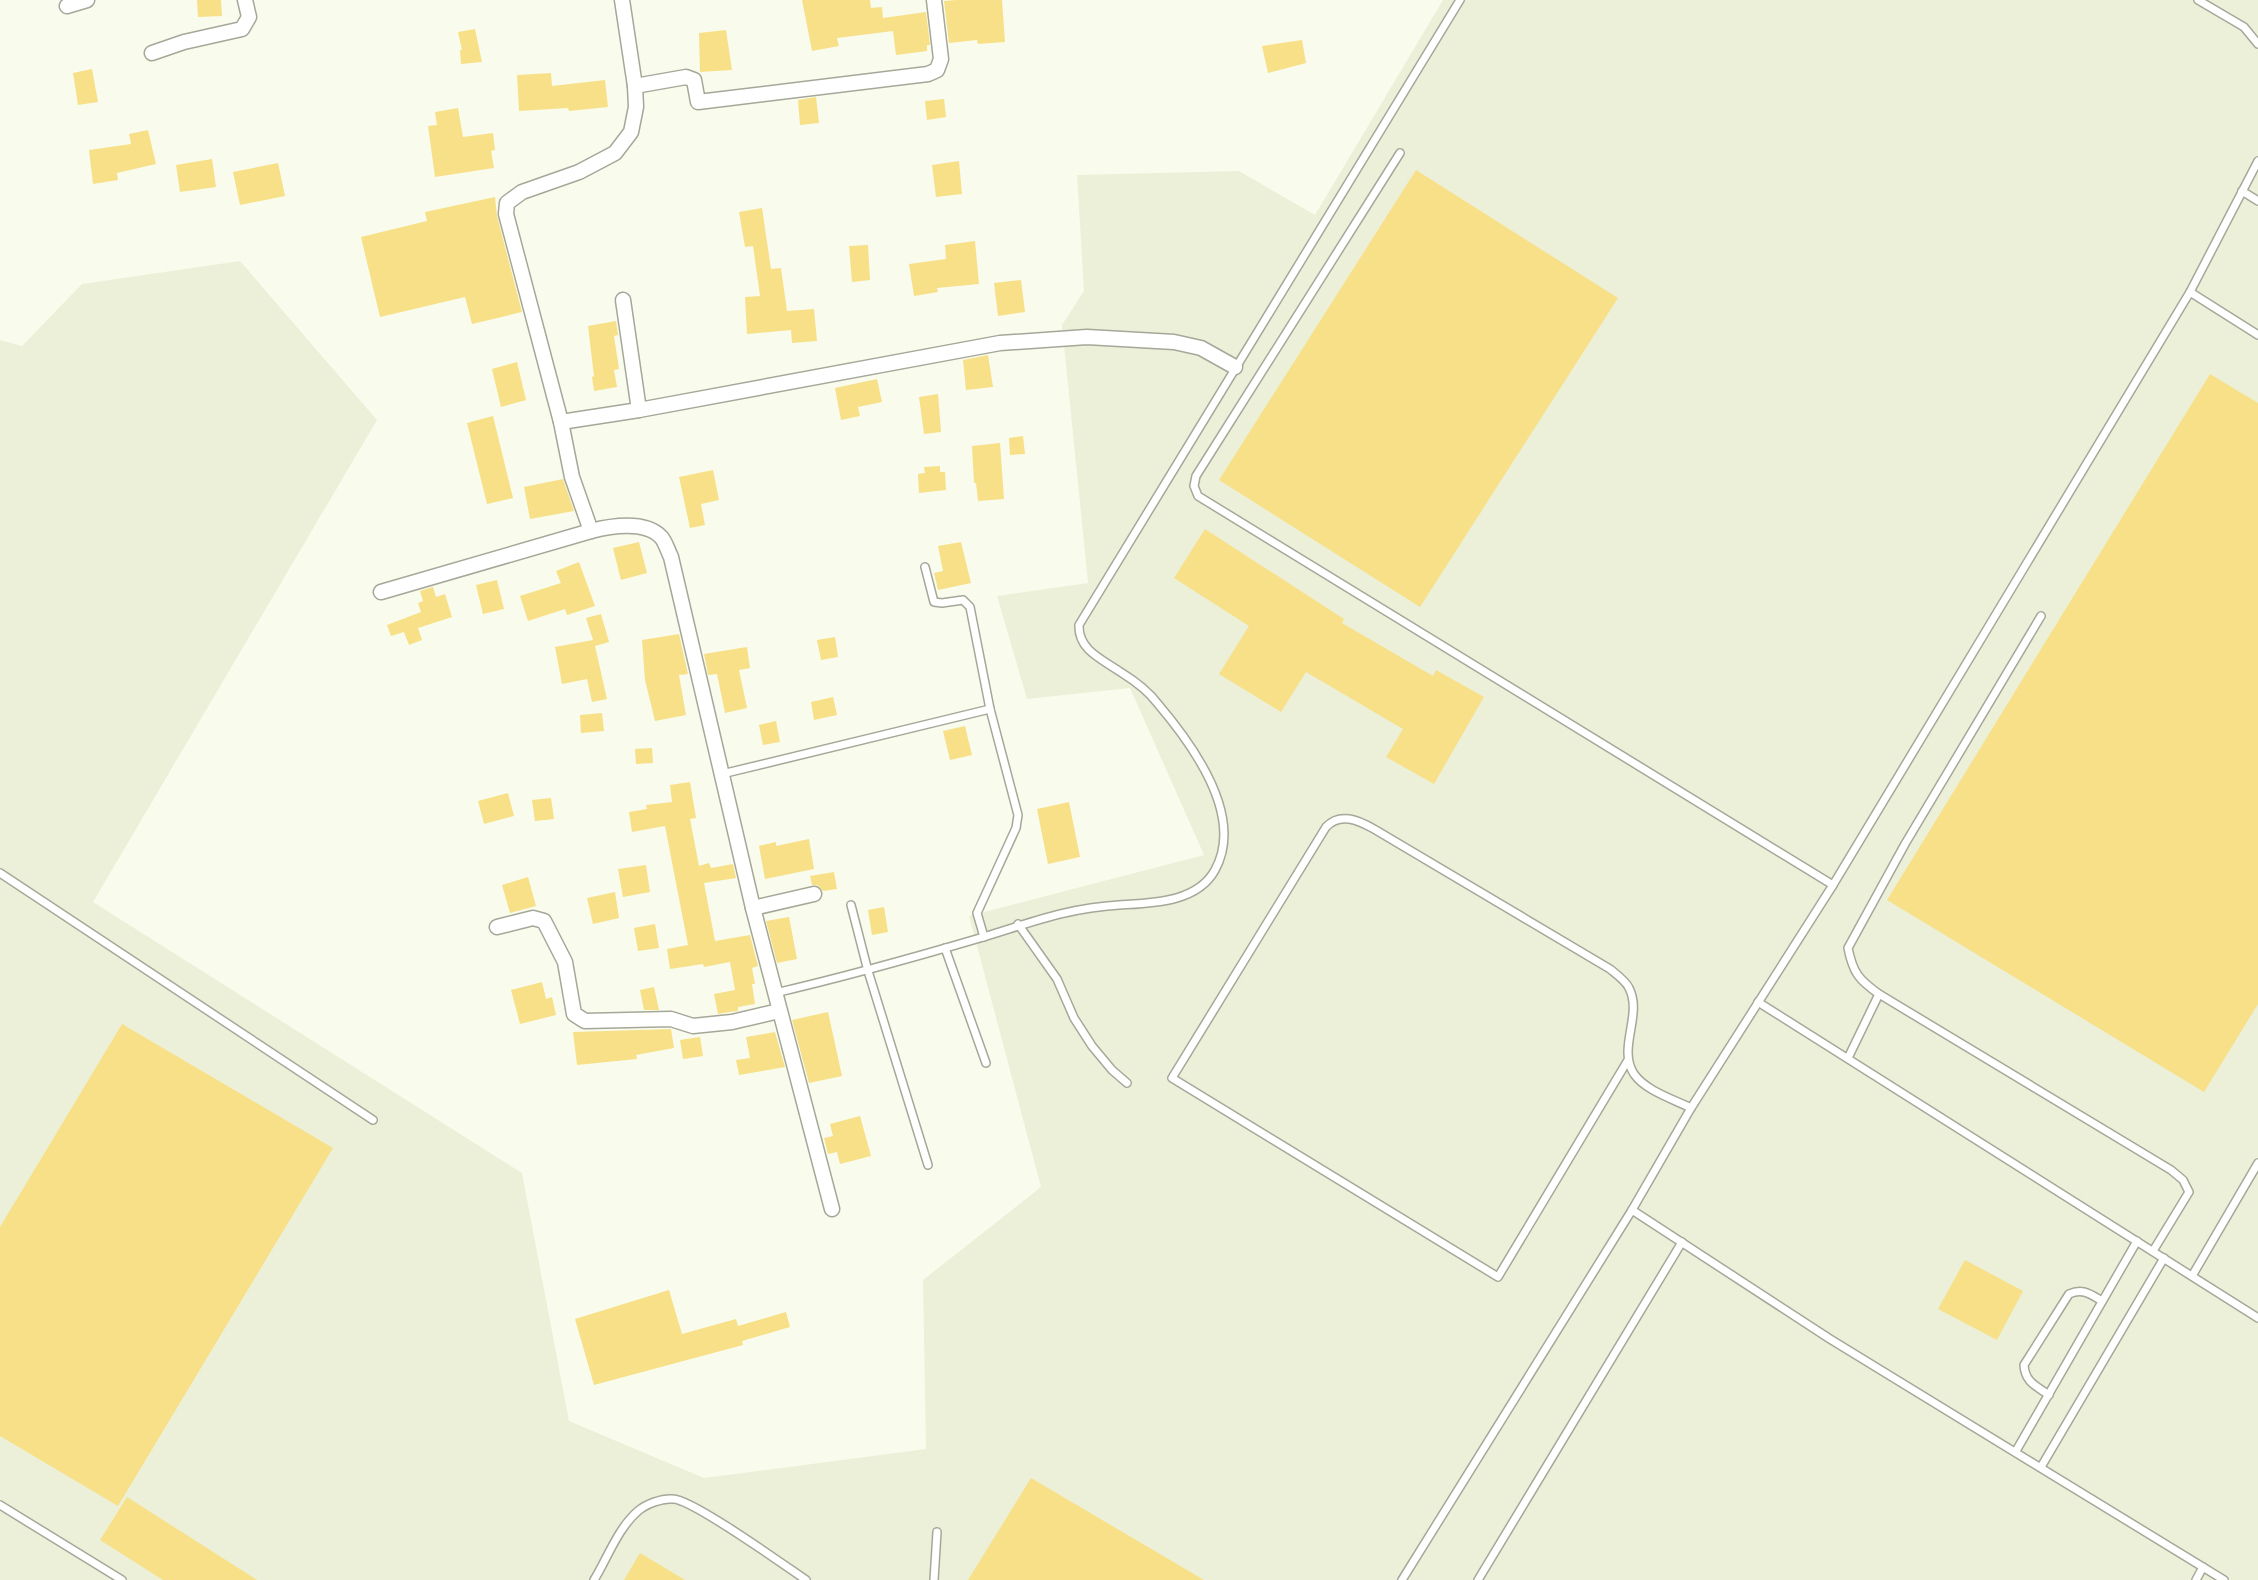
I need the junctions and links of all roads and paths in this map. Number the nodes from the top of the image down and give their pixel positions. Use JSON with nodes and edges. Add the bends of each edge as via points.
{"nodes":[{"id":1,"x":87,"y":0,"type":"edge"},
{"id":2,"x":245,"y":0,"type":"edge"},
{"id":3,"x":622,"y":0,"type":"edge"},
{"id":4,"x":934,"y":0,"type":"edge"},
{"id":5,"x":1460,"y":0,"type":"edge"},
{"id":6,"x":2198,"y":0,"type":"edge"},
{"id":7,"x":67,"y":6,"type":"dead end"},
{"id":8,"x":2258,"y":44,"type":"edge"},
{"id":9,"x":152,"y":53,"type":"dead end"},
{"id":10,"x":635,"y":86,"type":"junction"},
{"id":11,"x":1400,"y":153,"type":"dead end"},
{"id":12,"x":2258,"y":161,"type":"edge"},
{"id":13,"x":2242,"y":191,"type":"junction"},
{"id":14,"x":2258,"y":201,"type":"edge"},
{"id":15,"x":2190,"y":292,"type":"junction"},
{"id":16,"x":623,"y":300,"type":"dead end"},
{"id":17,"x":2258,"y":335,"type":"edge"},
{"id":18,"x":1235,"y":367,"type":"junction"},
{"id":19,"x":639,"y":410,"type":"junction"},
{"id":20,"x":561,"y":422,"type":"junction"},
{"id":21,"x":591,"y":531,"type":"junction"},
{"id":22,"x":925,"y":567,"type":"dead end"},
{"id":23,"x":382,"y":592,"type":"dead end"},
{"id":24,"x":2041,"y":616,"type":"dead end"},
{"id":25,"x":990,"y":709,"type":"junction"},
{"id":26,"x":722,"y":774,"type":"junction"},
{"id":27,"x":0,"y":873,"type":"edge"},
{"id":28,"x":1833,"y":885,"type":"junction"},
{"id":29,"x":814,"y":894,"type":"dead end"},
{"id":30,"x":851,"y":905,"type":"dead end"},
{"id":31,"x":753,"y":908,"type":"junction"},
{"id":32,"x":1018,"y":925,"type":"junction"},
{"id":33,"x":497,"y":928,"type":"dead end"},
{"id":34,"x":984,"y":937,"type":"junction"},
{"id":35,"x":945,"y":948,"type":"junction"},
{"id":36,"x":868,"y":971,"type":"junction"},
{"id":37,"x":775,"y":993,"type":"junction"},
{"id":38,"x":1879,"y":994,"type":"junction"},
{"id":39,"x":1759,"y":1002,"type":"junction"},
{"id":40,"x":779,"y":1011,"type":"junction"},
{"id":41,"x":1848,"y":1058,"type":"junction"},
{"id":42,"x":1628,"y":1060,"type":"junction"},
{"id":43,"x":986,"y":1063,"type":"dead end"},
{"id":44,"x":1128,"y":1083,"type":"dead end"},
{"id":45,"x":1690,"y":1108,"type":"junction"},
{"id":46,"x":373,"y":1120,"type":"dead end"},
{"id":47,"x":2258,"y":1163,"type":"edge"},
{"id":48,"x":928,"y":1165,"type":"dead end"},
{"id":49,"x":832,"y":1209,"type":"dead end"},
{"id":50,"x":1632,"y":1210,"type":"junction"},
{"id":51,"x":2137,"y":1241,"type":"junction"},
{"id":52,"x":1682,"y":1242,"type":"junction"},
{"id":53,"x":2153,"y":1251,"type":"junction"},
{"id":54,"x":2164,"y":1258,"type":"junction"},
{"id":55,"x":2192,"y":1276,"type":"junction"},
{"id":56,"x":2102,"y":1301,"type":"junction"},
{"id":57,"x":2258,"y":1318,"type":"edge"},
{"id":58,"x":2049,"y":1395,"type":"junction"},
{"id":59,"x":2016,"y":1451,"type":"junction"},
{"id":60,"x":2041,"y":1467,"type":"junction"},
{"id":61,"x":0,"y":1505,"type":"edge"},
{"id":62,"x":937,"y":1532,"type":"dead end"},
{"id":63,"x":2203,"y":1567,"type":"junction"},
{"id":64,"x":122,"y":1580,"type":"edge"},
{"id":65,"x":594,"y":1580,"type":"edge"},
{"id":66,"x":806,"y":1580,"type":"edge"},
{"id":67,"x":934,"y":1580,"type":"edge"},
{"id":68,"x":1402,"y":1580,"type":"edge"},
{"id":69,"x":1478,"y":1580,"type":"edge"},
{"id":70,"x":2196,"y":1580,"type":"edge"},
{"id":71,"x":2224,"y":1580,"type":"edge"}],
"edges":[{"from":1,"to":7,"type":"street"},
{"from":2,"to":9,"type":"street","via":[[249,17],[242,29]]},
{"from":3,"to":10,"type":"street"},
{"from":4,"to":10,"type":"street","via":[[941,60],[937,70],[928,74],[698,102],[694,80],[686,77]]},
{"from":5,"to":18,"type":"lane"},
{"from":6,"to":8,"type":"lane","via":[[2244,27]]},
{"from":10,"to":20,"type":"street","via":[[631,132],[615,153],[579,172],[522,192],[507,203],[506,214]]},
{"from":11,"to":28,"type":"lane","via":[[1196,476],[1198,496]]},
{"from":12,"to":13,"type":"lane"},
{"from":13,"to":14,"type":"lane"},
{"from":13,"to":15,"type":"lane"},
{"from":15,"to":17,"type":"lane"},
{"from":15,"to":28,"type":"lane"},
{"from":16,"to":19,"type":"street"},
{"from":18,"to":19,"type":"street","via":[[1201,348],[1174,342],[1087,337],[1000,343]]},
{"from":18,"to":32,"type":"lane","via":[[1079,625],[1087,648],[1156,701],[1204,769],[1224,826],[1214,872],[1198,889],[1171,900],[1084,907]]},
{"from":19,"to":20,"type":"street"},
{"from":20,"to":21,"type":"street","via":[[572,477]]},
{"from":21,"to":23,"type":"street"},
{"from":21,"to":26,"type":"street","via":[[608,526],[643,527],[661,537],[671,557]]},
{"from":22,"to":25,"type":"lane","via":[[934,601],[963,600],[970,607]]},
{"from":24,"to":38,"type":"lane","via":[[1848,948],[1859,980]]},
{"from":25,"to":26,"type":"lane"},
{"from":25,"to":34,"type":"lane","via":[[1019,821],[977,913]]},
{"from":26,"to":31,"type":"street"},
{"from":27,"to":46,"type":"lane"},
{"from":28,"to":39,"type":"lane"},
{"from":29,"to":31,"type":"street"},
{"from":30,"to":36,"type":"lane"},
{"from":31,"to":37,"type":"street"},
{"from":32,"to":34,"type":"lane"},
{"from":32,"to":44,"type":"lane","via":[[1056,979],[1093,1046]]},
{"from":33,"to":40,"type":"street","via":[[533,918],[544,921],[565,962],[575,1014],[585,1021],[671,1018],[693,1026]]},
{"from":34,"to":35,"type":"lane"},
{"from":35,"to":36,"type":"lane"},
{"from":35,"to":43,"type":"lane"},
{"from":36,"to":37,"type":"lane"},
{"from":36,"to":48,"type":"lane"},
{"from":37,"to":40,"type":"street"},
{"from":38,"to":41,"type":"lane"},
{"from":38,"to":53,"type":"lane","via":[[2183,1180],[2189,1192]]},
{"from":39,"to":41,"type":"lane"},
{"from":39,"to":45,"type":"lane"},
{"from":40,"to":49,"type":"street"},
{"from":41,"to":51,"type":"lane"},
{"from":42,"to":42,"type":"lane","via":[[1634,1003],[1629,986],[1610,969],[1374,829],[1346,817],[1326,827],[1172,1078],[1498,1277]]},
{"from":42,"to":45,"type":"lane","via":[[1647,1086]]},
{"from":45,"to":50,"type":"lane"},
{"from":47,"to":55,"type":"lane"},
{"from":50,"to":52,"type":"lane"},
{"from":50,"to":68,"type":"lane"},
{"from":51,"to":53,"type":"lane"},
{"from":51,"to":56,"type":"lane"},
{"from":52,"to":59,"type":"lane","via":[[1830,1339]]},
{"from":52,"to":69,"type":"lane"},
{"from":53,"to":54,"type":"lane"},
{"from":54,"to":55,"type":"lane"},
{"from":54,"to":60,"type":"lane"},
{"from":55,"to":57,"type":"lane"},
{"from":56,"to":58,"type":"lane"},
{"from":56,"to":58,"type":"lane","via":[[2077,1290],[2069,1294],[2024,1365],[2028,1381]]},
{"from":58,"to":59,"type":"lane"},
{"from":59,"to":60,"type":"lane"},
{"from":60,"to":63,"type":"lane"},
{"from":61,"to":64,"type":"lane"},
{"from":62,"to":67,"type":"lane"},
{"from":63,"to":70,"type":"lane"},
{"from":63,"to":71,"type":"lane"},
{"from":65,"to":66,"type":"lane","via":[[638,1511],[674,1498]]}]}
